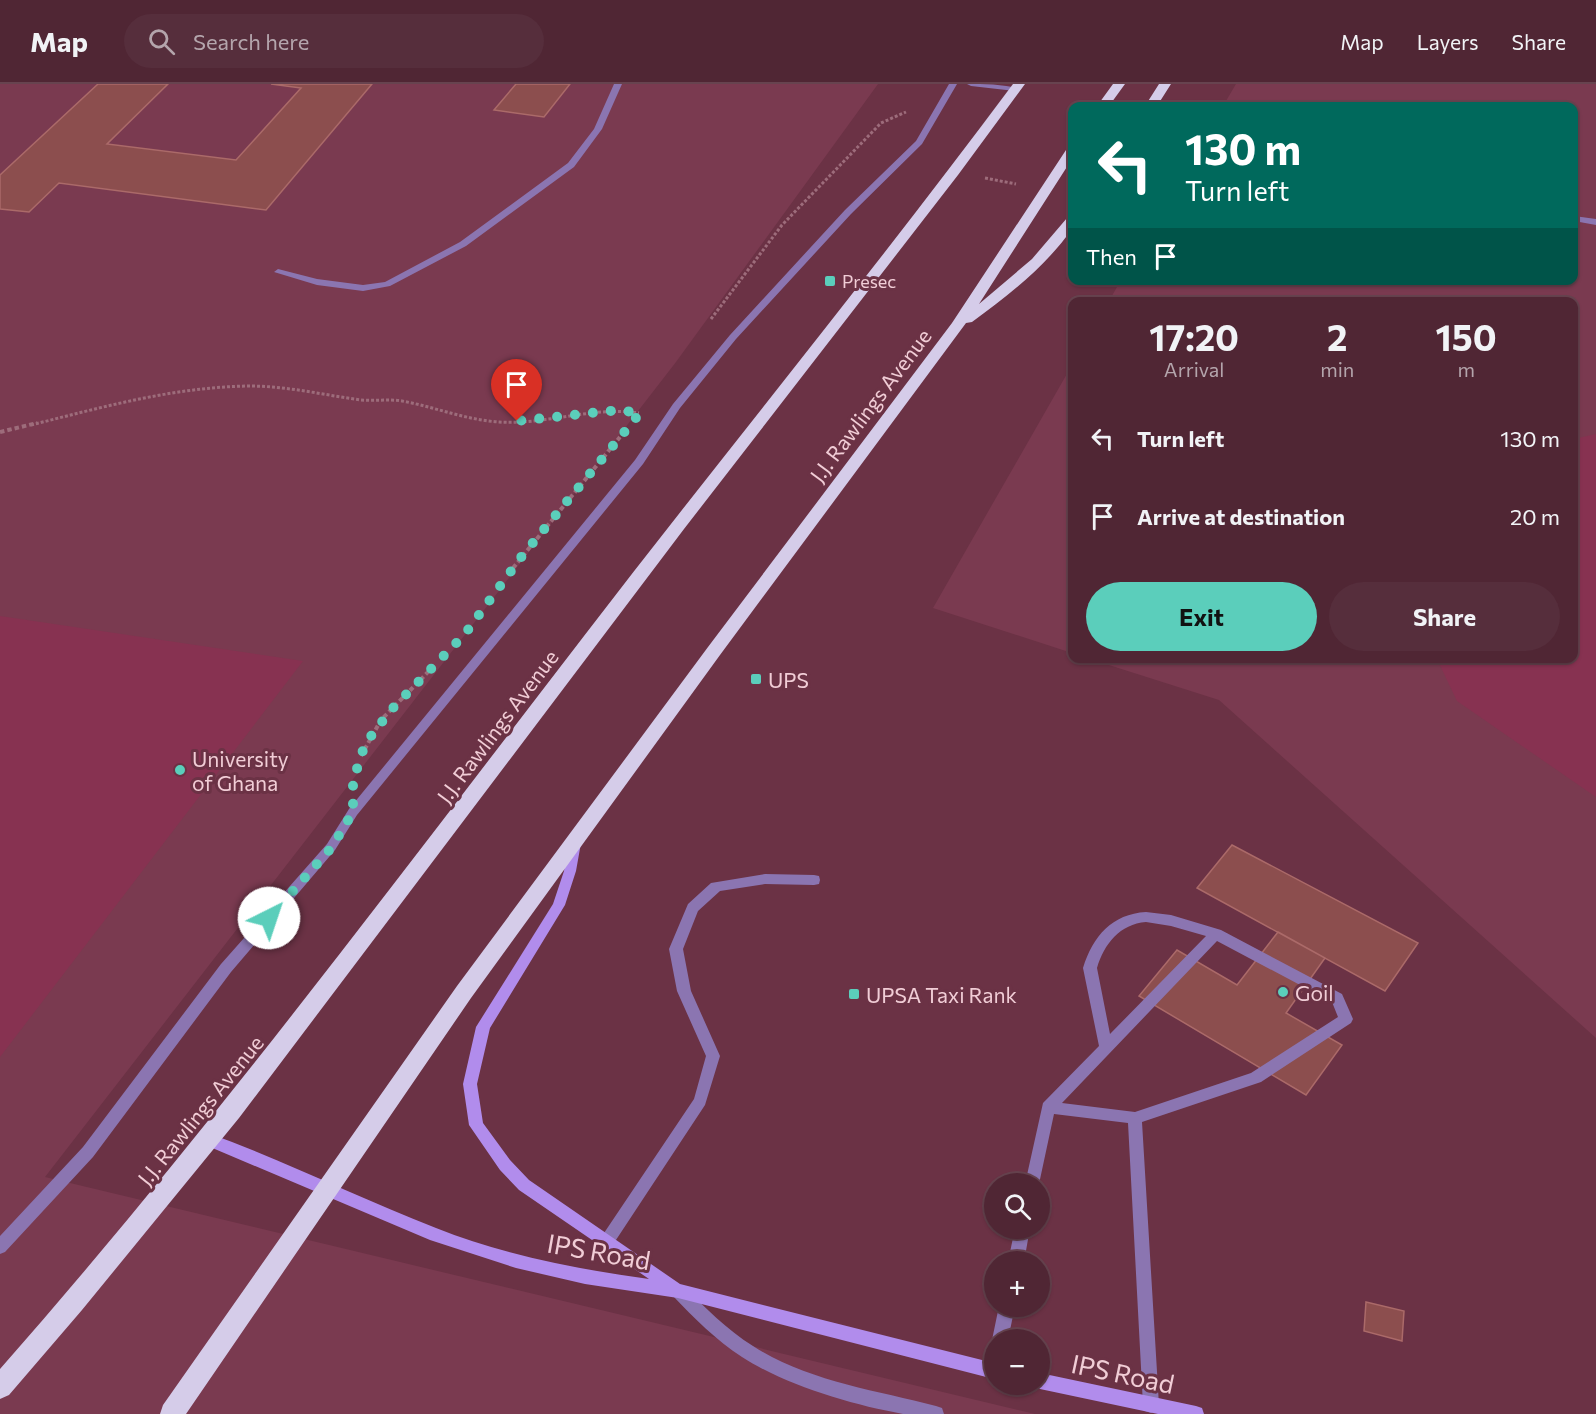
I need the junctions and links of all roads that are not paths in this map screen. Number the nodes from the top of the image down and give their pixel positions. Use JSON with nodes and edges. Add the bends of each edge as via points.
{"nodes":[{"id":1,"x":618,"y":84,"type":"edge"},
{"id":2,"x":953,"y":84,"type":"edge"},
{"id":3,"x":971,"y":84,"type":"edge"},
{"id":4,"x":1119,"y":84,"type":"edge"},
{"id":5,"x":1166,"y":84,"type":"edge"},
{"id":6,"x":1017,"y":86,"type":"edge"},
{"id":7,"x":1106,"y":102,"type":"edge"},
{"id":8,"x":1154,"y":102,"type":"edge"},
{"id":9,"x":1068,"y":156,"type":"edge"},
{"id":10,"x":1578,"y":220,"type":"edge"},
{"id":11,"x":1596,"y":222,"type":"edge"},
{"id":12,"x":1068,"y":226,"type":"edge"},
{"id":13,"x":278,"y":272,"type":"dead end"},
{"id":14,"x":958,"y":325,"type":"junction"},
{"id":15,"x":576,"y":839,"type":"junction"},
{"id":16,"x":814,"y":880,"type":"dead end"},
{"id":17,"x":1216,"y":934,"type":"junction"},
{"id":18,"x":1106,"y":1048,"type":"junction"},
{"id":19,"x":1048,"y":1107,"type":"junction"},
{"id":20,"x":1135,"y":1118,"type":"junction"},
{"id":21,"x":208,"y":1139,"type":"junction"},
{"id":22,"x":1034,"y":1173,"type":"edge"},
{"id":23,"x":329,"y":1190,"type":"junction"},
{"id":24,"x":607,"y":1241,"type":"junction"},
{"id":25,"x":0,"y":1247,"type":"edge"},
{"id":26,"x":678,"y":1291,"type":"junction"},
{"id":27,"x":984,"y":1368,"type":"edge"},
{"id":28,"x":1050,"y":1383,"type":"edge"},
{"id":29,"x":0,"y":1387,"type":"edge"},
{"id":30,"x":1151,"y":1405,"type":"junction"},
{"id":31,"x":172,"y":1414,"type":"edge"},
{"id":32,"x":936,"y":1414,"type":"edge"},
{"id":33,"x":1196,"y":1414,"type":"edge"}],
"edges":[{"from":1,"to":13,"type":"street","via":[[598,129],[571,165],[463,244],[387,284],[363,288]]},
{"from":2,"to":25,"type":"street","via":[[919,142],[848,212],[718,354],[676,406],[639,462],[353,812],[332,847],[226,968],[88,1152]]},
{"from":3,"to":6,"type":"street"},
{"from":4,"to":7,"type":"highway"},
{"from":5,"to":8,"type":"highway"},
{"from":6,"to":21,"type":"highway","name":"J.J. Rawlings Avenue"},
{"from":9,"to":14,"type":"highway","name":"J.J. Rawlings Avenue"},
{"from":10,"to":11,"type":"street"},
{"from":12,"to":14,"type":"highway","via":[[1011,286]]},
{"from":14,"to":15,"type":"highway","name":"J.J. Rawlings Avenue"},
{"from":15,"to":23,"type":"highway","name":"J.J. Rawlings Avenue","via":[[464,992]]},
{"from":15,"to":24,"type":"street","via":[[559,905],[483,1028],[470,1084],[476,1125],[505,1165],[524,1185]]},
{"from":16,"to":24,"type":"street","via":[[765,879],[716,887],[693,909],[676,949],[684,991],[713,1056],[700,1101]]},
{"from":17,"to":18,"type":"street"},
{"from":17,"to":18,"type":"street","via":[[1145,917],[1125,921],[1104,940],[1090,968]]},
{"from":17,"to":20,"type":"street","via":[[1337,998],[1346,1019],[1256,1078]]},
{"from":18,"to":19,"type":"street"},
{"from":19,"to":20,"type":"street"},
{"from":19,"to":22,"type":"street"},
{"from":20,"to":30,"type":"street"},
{"from":21,"to":23,"type":"street","name":"IPS Road"},
{"from":21,"to":29,"type":"highway","name":"J.J. Rawlings Avenue"},
{"from":23,"to":26,"type":"street","name":"IPS Road","via":[[435,1235],[516,1261],[585,1277]]},
{"from":23,"to":31,"type":"highway","name":"J.J. Rawlings Avenue"},
{"from":24,"to":26,"type":"street"},
{"from":26,"to":27,"type":"street","name":"IPS Road"},
{"from":26,"to":32,"type":"street","via":[[726,1337],[783,1371]]},
{"from":28,"to":30,"type":"street","name":"IPS Road"},
{"from":30,"to":33,"type":"street","name":"IPS Road"}]}
